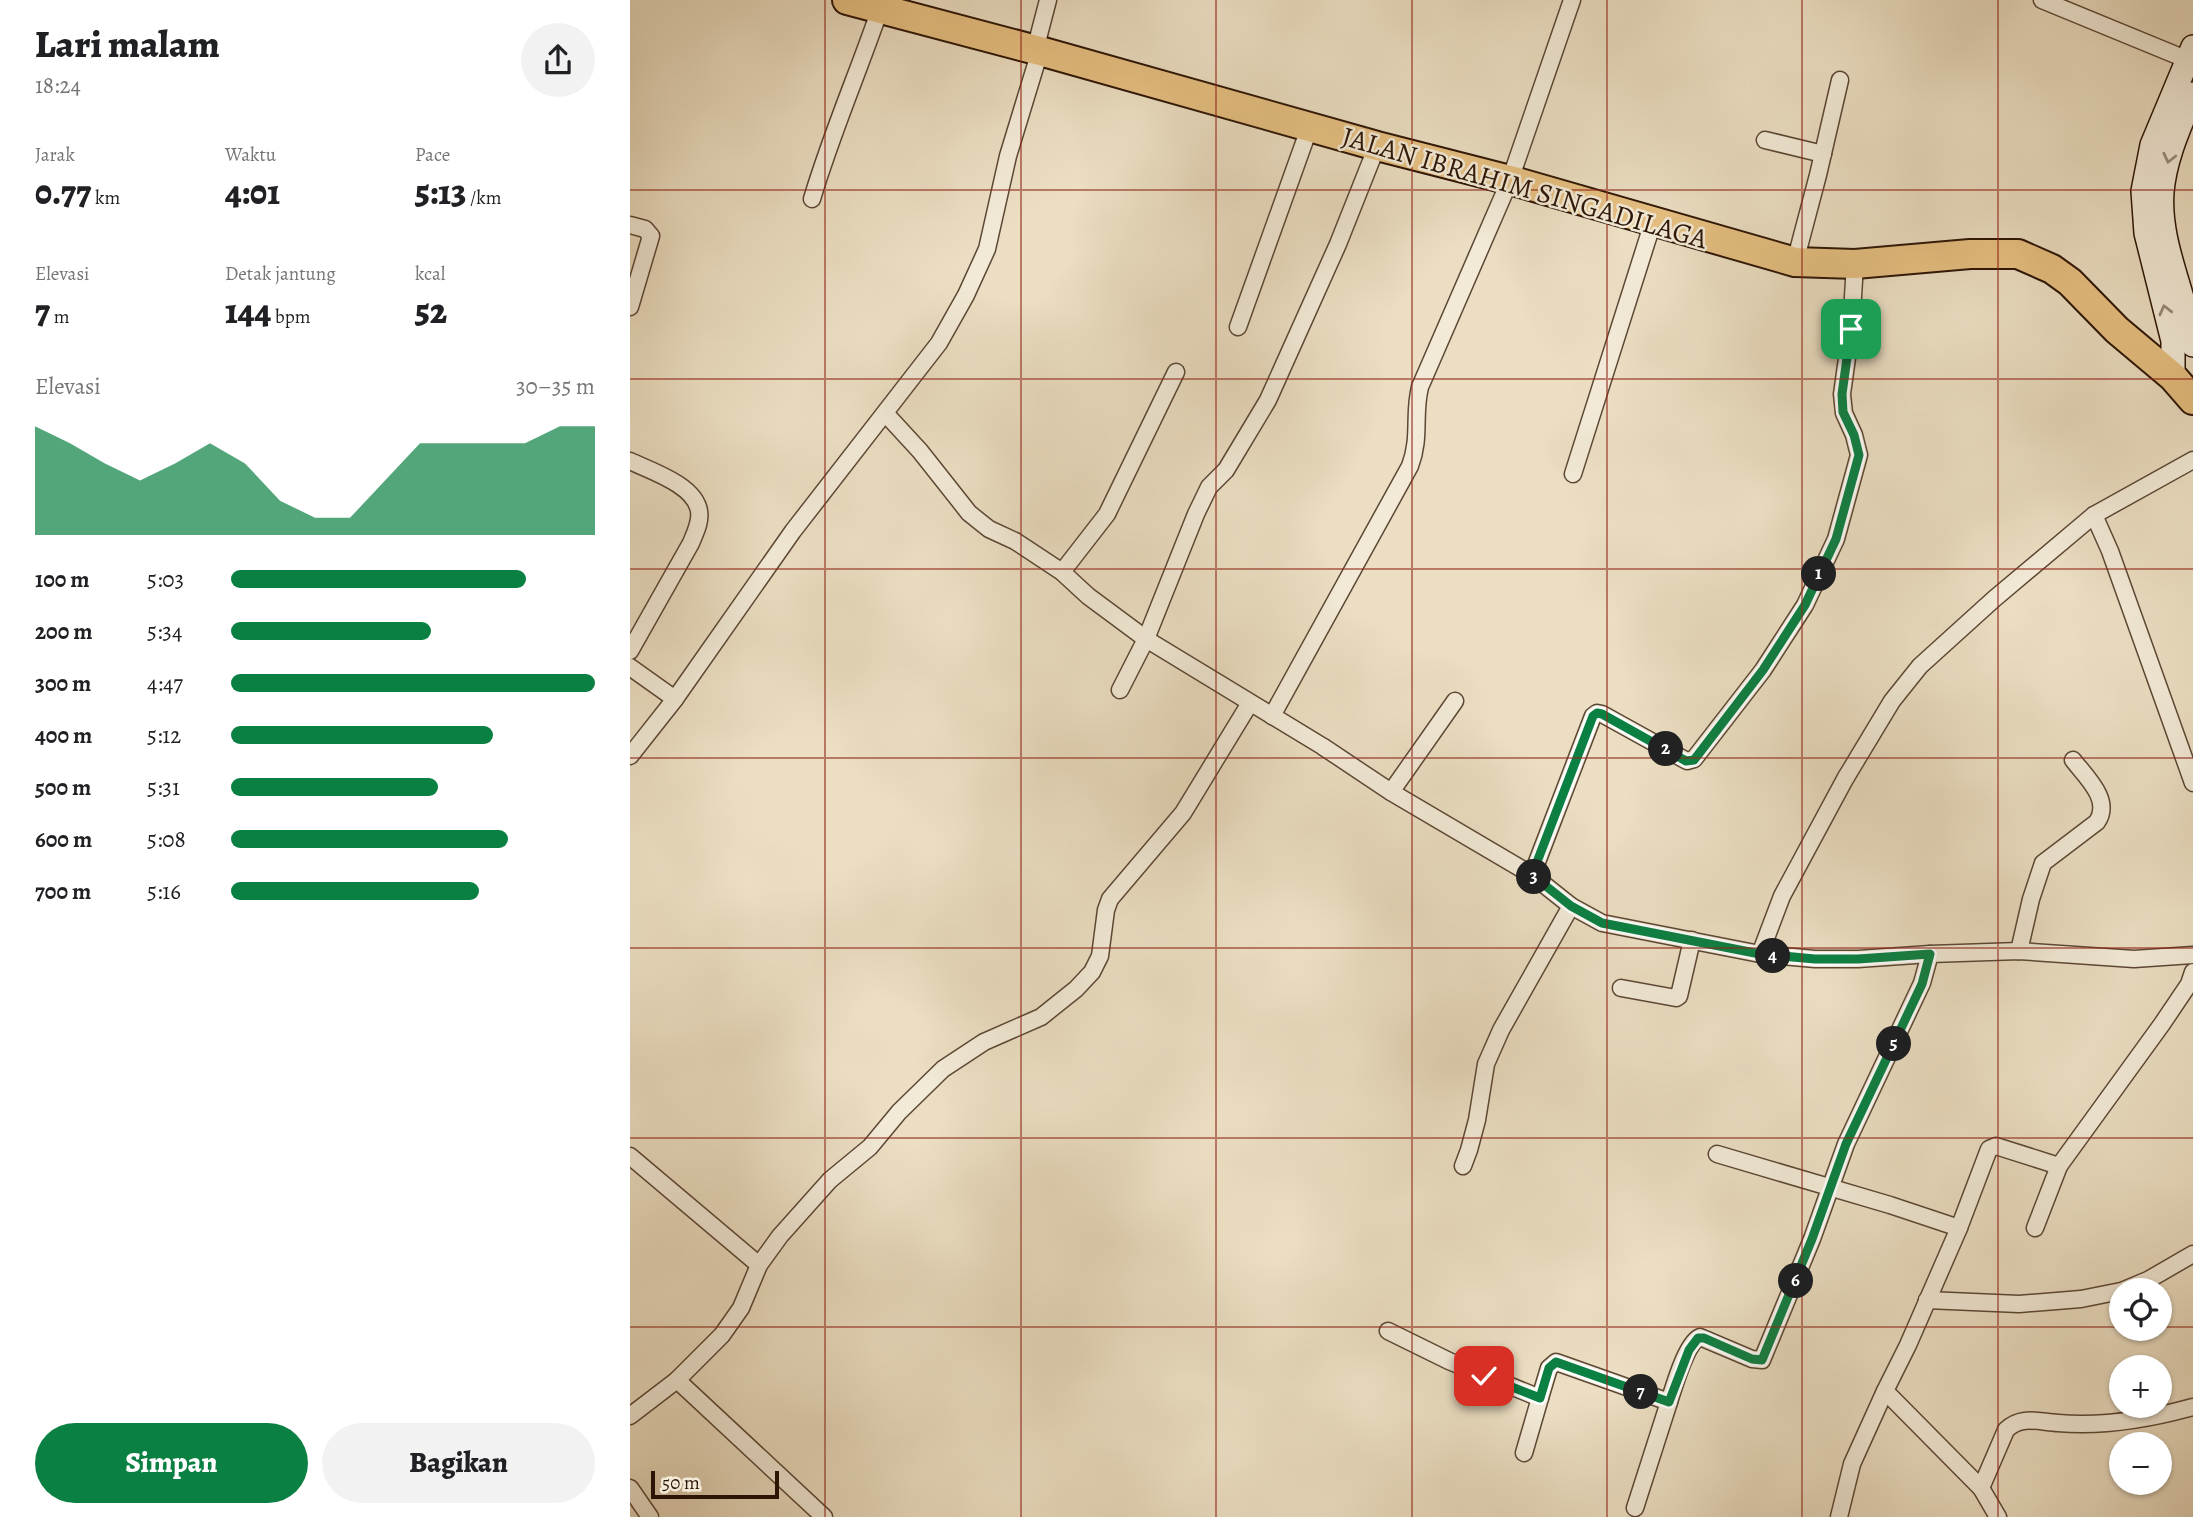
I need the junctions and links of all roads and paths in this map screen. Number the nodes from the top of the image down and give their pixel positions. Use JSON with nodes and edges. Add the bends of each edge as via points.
{"nodes":[{"id":1,"x":1048,"y":0,"type":"edge"},
{"id":2,"x":1572,"y":0,"type":"edge"},
{"id":3,"x":2042,"y":0,"type":"edge"},
{"id":4,"x":860,"y":3,"type":"edge"},
{"id":5,"x":1037,"y":51,"type":"junction"},
{"id":6,"x":2190,"y":54,"type":"edge"},
{"id":7,"x":1840,"y":80,"type":"dead end"},
{"id":8,"x":2182,"y":104,"type":"edge"},
{"id":9,"x":1310,"y":126,"type":"junction"},
{"id":10,"x":1765,"y":140,"type":"dead end"},
{"id":11,"x":1377,"y":146,"type":"junction"},
{"id":12,"x":1823,"y":153,"type":"junction"},
{"id":13,"x":1510,"y":180,"type":"junction"},
{"id":14,"x":811,"y":199,"type":"dead end"},
{"id":15,"x":1653,"y":222,"type":"junction"},
{"id":16,"x":630,"y":225,"type":"edge"},
{"id":17,"x":2155,"y":230,"type":"junction"},
{"id":18,"x":1795,"y":262,"type":"junction"},
{"id":19,"x":1855,"y":264,"type":"junction"},
{"id":20,"x":630,"y":307,"type":"edge"},
{"id":21,"x":1238,"y":327,"type":"dead end"},
{"id":22,"x":2193,"y":345,"type":"edge"},
{"id":23,"x":1176,"y":372,"type":"dead end"},
{"id":24,"x":2173,"y":377,"type":"junction"},
{"id":25,"x":2193,"y":400,"type":"edge"},
{"id":26,"x":885,"y":413,"type":"junction"},
{"id":27,"x":2193,"y":460,"type":"edge"},
{"id":28,"x":630,"y":461,"type":"edge"},
{"id":29,"x":1573,"y":474,"type":"dead end"},
{"id":30,"x":2094,"y":515,"type":"junction"},
{"id":31,"x":1062,"y":572,"type":"junction"},
{"id":32,"x":1146,"y":639,"type":"junction"},
{"id":33,"x":630,"y":651,"type":"edge"},
{"id":34,"x":630,"y":667,"type":"edge"},
{"id":35,"x":1120,"y":690,"type":"dead end"},
{"id":36,"x":675,"y":699,"type":"junction"},
{"id":37,"x":1455,"y":701,"type":"dead end"},
{"id":38,"x":1250,"y":703,"type":"junction"},
{"id":39,"x":1272,"y":716,"type":"junction"},
{"id":40,"x":630,"y":756,"type":"edge"},
{"id":41,"x":2073,"y":760,"type":"dead end"},
{"id":42,"x":2193,"y":783,"type":"edge"},
{"id":43,"x":1391,"y":792,"type":"junction"},
{"id":44,"x":1532,"y":875,"type":"junction"},
{"id":45,"x":1571,"y":906,"type":"junction"},
{"id":46,"x":1692,"y":940,"type":"junction"},
{"id":47,"x":2019,"y":951,"type":"junction"},
{"id":48,"x":1760,"y":954,"type":"junction"},
{"id":49,"x":1930,"y":954,"type":"junction"},
{"id":50,"x":2193,"y":956,"type":"edge"},
{"id":51,"x":2193,"y":972,"type":"edge"},
{"id":52,"x":1621,"y":988,"type":"dead end"},
{"id":53,"x":1717,"y":1154,"type":"dead end"},
{"id":54,"x":630,"y":1156,"type":"edge"},
{"id":55,"x":1463,"y":1166,"type":"dead end"},
{"id":56,"x":2059,"y":1166,"type":"junction"},
{"id":57,"x":1830,"y":1188,"type":"junction"},
{"id":58,"x":1959,"y":1228,"type":"junction"},
{"id":59,"x":2035,"y":1228,"type":"dead end"},
{"id":60,"x":2193,"y":1254,"type":"edge"},
{"id":61,"x":760,"y":1265,"type":"junction"},
{"id":62,"x":2151,"y":1278,"type":"edge"},
{"id":63,"x":2109,"y":1293,"type":"edge"},
{"id":64,"x":1927,"y":1300,"type":"junction"},
{"id":65,"x":1388,"y":1331,"type":"dead end"},
{"id":66,"x":677,"y":1380,"type":"junction"},
{"id":67,"x":1885,"y":1391,"type":"junction"},
{"id":68,"x":1540,"y":1398,"type":"junction"},
{"id":69,"x":1669,"y":1402,"type":"junction"},
{"id":70,"x":2193,"y":1407,"type":"edge"},
{"id":71,"x":630,"y":1416,"type":"edge"},
{"id":72,"x":1524,"y":1453,"type":"dead end"},
{"id":73,"x":630,"y":1488,"type":"edge"},
{"id":74,"x":1981,"y":1488,"type":"junction"},
{"id":75,"x":1635,"y":1508,"type":"dead end"},
{"id":76,"x":650,"y":1517,"type":"edge"},
{"id":77,"x":824,"y":1517,"type":"edge"},
{"id":78,"x":1839,"y":1517,"type":"edge"},
{"id":79,"x":1998,"y":1517,"type":"edge"}],
"edges":[{"from":1,"to":5,"type":"street"},
{"from":2,"to":13,"type":"street"},
{"from":3,"to":6,"type":"street"},
{"from":4,"to":5,"type":"highway","name":"JALAN IBRAHIM SINGADILAGA"},
{"from":4,"to":14,"type":"street","via":[[862,64]]},
{"from":5,"to":9,"type":"highway","name":"JALAN IBRAHIM SINGADILAGA"},
{"from":5,"to":26,"type":"street","via":[[987,249],[939,344]]},
{"from":6,"to":8,"type":"main road"},
{"from":7,"to":12,"type":"street"},
{"from":8,"to":17,"type":"main road","via":[[2152,145],[2143,191]]},
{"from":9,"to":11,"type":"highway","name":"JALAN IBRAHIM SINGADILAGA"},
{"from":9,"to":21,"type":"street"},
{"from":10,"to":12,"type":"street"},
{"from":11,"to":13,"type":"highway","name":"JALAN IBRAHIM SINGADILAGA"},
{"from":11,"to":32,"type":"street","via":[[1268,400],[1226,470],[1209,487]]},
{"from":12,"to":18,"type":"street"},
{"from":13,"to":15,"type":"highway","name":"JALAN IBRAHIM SINGADILAGA"},
{"from":13,"to":39,"type":"street","via":[[1420,387],[1417,447],[1410,466]]},
{"from":15,"to":18,"type":"highway","name":"JALAN IBRAHIM SINGADILAGA"},
{"from":15,"to":29,"type":"street"},
{"from":16,"to":20,"type":"street","via":[[651,236]]},
{"from":17,"to":22,"type":"main road"},
{"from":24,"to":17,"type":"main road","one_way":true,"via":[[2173,341]]},
{"from":18,"to":19,"type":"highway","name":"JALAN IBRAHIM SINGADILAGA"},
{"from":19,"to":24,"type":"highway","name":"JALAN IBRAHIM SINGADILAGA","via":[[1992,253],[2033,259],[2070,282]]},
{"from":19,"to":44,"type":"street","via":[[1842,394],[1843,412],[1859,455],[1836,539],[1805,605],[1763,670],[1694,760],[1686,761],[1602,714],[1593,716]]},
{"from":23,"to":31,"type":"street","via":[[1107,514]]},
{"from":24,"to":25,"type":"highway","name":"JALAN IBRAHIM SINGADILAGA"},
{"from":26,"to":31,"type":"street","via":[[969,513]]},
{"from":26,"to":36,"type":"street","via":[[793,531]]},
{"from":27,"to":30,"type":"street"},
{"from":28,"to":33,"type":"street","via":[[676,482],[699,510],[691,543]]},
{"from":30,"to":42,"type":"street"},
{"from":30,"to":48,"type":"street","via":[[1920,666],[1892,701],[1782,896]]},
{"from":31,"to":32,"type":"street"},
{"from":32,"to":35,"type":"street"},
{"from":32,"to":38,"type":"street"},
{"from":34,"to":36,"type":"street"},
{"from":36,"to":40,"type":"street"},
{"from":37,"to":43,"type":"street"},
{"from":38,"to":39,"type":"street"},
{"from":38,"to":61,"type":"street","via":[[1183,813],[1110,899],[1100,956],[1092,972],[1041,1017],[984,1042],[943,1069],[870,1147],[830,1180]]},
{"from":39,"to":43,"type":"street"},
{"from":41,"to":47,"type":"street","via":[[2101,799],[2102,815],[2043,863]]},
{"from":43,"to":44,"type":"street"},
{"from":44,"to":45,"type":"street"},
{"from":45,"to":46,"type":"street","via":[[1602,923]]},
{"from":45,"to":55,"type":"street","via":[[1486,1063]]},
{"from":46,"to":48,"type":"street"},
{"from":46,"to":52,"type":"street","via":[[1679,996]]},
{"from":47,"to":49,"type":"street"},
{"from":47,"to":50,"type":"street","via":[[2134,959]]},
{"from":48,"to":49,"type":"street","via":[[1858,959]]},
{"from":49,"to":57,"type":"street","via":[[1922,984],[1846,1144]]},
{"from":51,"to":56,"type":"street","via":[[2162,1024]]},
{"from":53,"to":57,"type":"street"},
{"from":54,"to":61,"type":"street"},
{"from":56,"to":58,"type":"street","via":[[1991,1147]]},
{"from":56,"to":59,"type":"street"},
{"from":57,"to":58,"type":"street"},
{"from":57,"to":69,"type":"street","via":[[1765,1357],[1752,1359],[1698,1338]]},
{"from":58,"to":64,"type":"street"},
{"from":60,"to":62,"type":"street"},
{"from":61,"to":66,"type":"street","via":[[729,1326]]},
{"from":63,"to":64,"type":"street","via":[[2018,1304]]},
{"from":64,"to":67,"type":"street"},
{"from":65,"to":68,"type":"street"},
{"from":66,"to":71,"type":"street"},
{"from":66,"to":77,"type":"street"},
{"from":67,"to":74,"type":"street"},
{"from":67,"to":78,"type":"street","via":[[1852,1464]]},
{"from":68,"to":69,"type":"street","via":[[1549,1368],[1556,1362]]},
{"from":68,"to":72,"type":"street"},
{"from":69,"to":75,"type":"street"},
{"from":70,"to":74,"type":"street","via":[[2096,1425],[2027,1420],[2013,1424]]},
{"from":73,"to":76,"type":"street"},
{"from":74,"to":79,"type":"street"}]}
